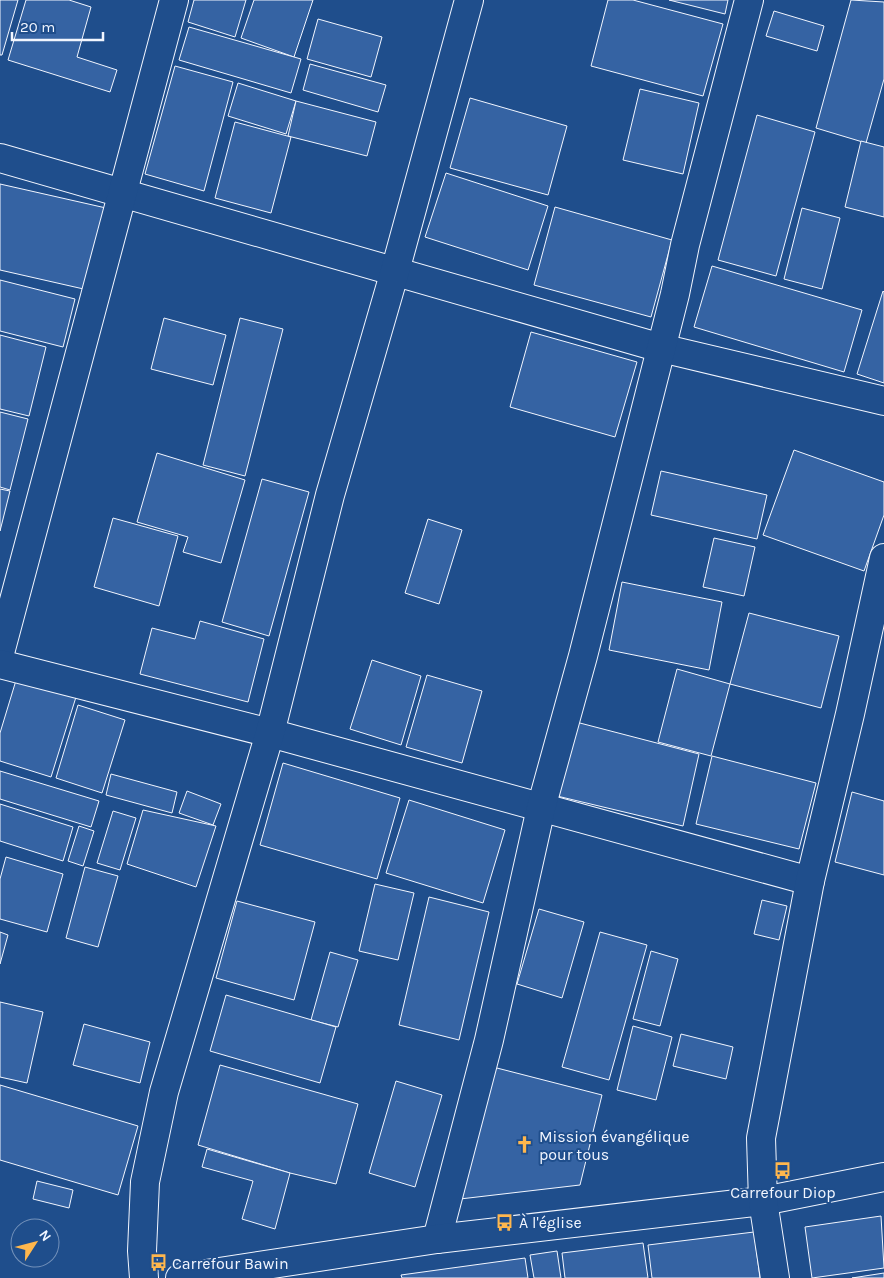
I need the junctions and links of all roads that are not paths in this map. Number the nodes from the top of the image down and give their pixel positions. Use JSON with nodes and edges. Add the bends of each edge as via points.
{"nodes":[{"id":1,"x":174,"y":0,"type":"edge"},
{"id":2,"x":468,"y":0,"type":"edge"},
{"id":3,"x":749,"y":0,"type":"edge"},
{"id":4,"x":0,"y":158,"type":"edge"},
{"id":5,"x":122,"y":194,"type":"junction"},
{"id":6,"x":395,"y":271,"type":"junction"},
{"id":7,"x":661,"y":348,"type":"junction"},
{"id":8,"x":884,"y":401,"type":"edge"},
{"id":9,"x":884,"y":558,"type":"edge"},
{"id":10,"x":0,"y":653,"type":"edge"},
{"id":11,"x":0,"y":664,"type":"edge"},
{"id":12,"x":270,"y":733,"type":"junction"},
{"id":13,"x":541,"y":808,"type":"junction"},
{"id":14,"x":810,"y":881,"type":"junction"},
{"id":15,"x":884,"y":1177,"type":"edge"},
{"id":16,"x":763,"y":1201,"type":"junction"},
{"id":17,"x":437,"y":1239,"type":"junction"},
{"id":18,"x":144,"y":1278,"type":"edge"},
{"id":19,"x":180,"y":1278,"type":"edge"},
{"id":20,"x":775,"y":1278,"type":"edge"}],
"edges":[{"from":1,"to":5,"type":"street"},
{"from":2,"to":6,"type":"street"},
{"from":3,"to":7,"type":"street","via":[[684,245]]},
{"from":4,"to":5,"type":"street"},
{"from":5,"to":6,"type":"street"},
{"from":5,"to":10,"type":"street"},
{"from":6,"to":7,"type":"street"},
{"from":6,"to":12,"type":"street","via":[[330,495]]},
{"from":7,"to":8,"type":"street"},
{"from":7,"to":13,"type":"street","via":[[586,646]]},
{"from":9,"to":14,"type":"street"},
{"from":11,"to":12,"type":"street"},
{"from":12,"to":13,"type":"street"},
{"from":12,"to":18,"type":"street","via":[[164,1092],[145,1182]]},
{"from":13,"to":14,"type":"street"},
{"from":13,"to":17,"type":"street","via":[[489,1040]]},
{"from":14,"to":16,"type":"street","via":[[761,1138]]},
{"from":15,"to":16,"type":"street"},
{"from":16,"to":17,"type":"street"},
{"from":16,"to":20,"type":"street"},
{"from":17,"to":19,"type":"street"}]}
